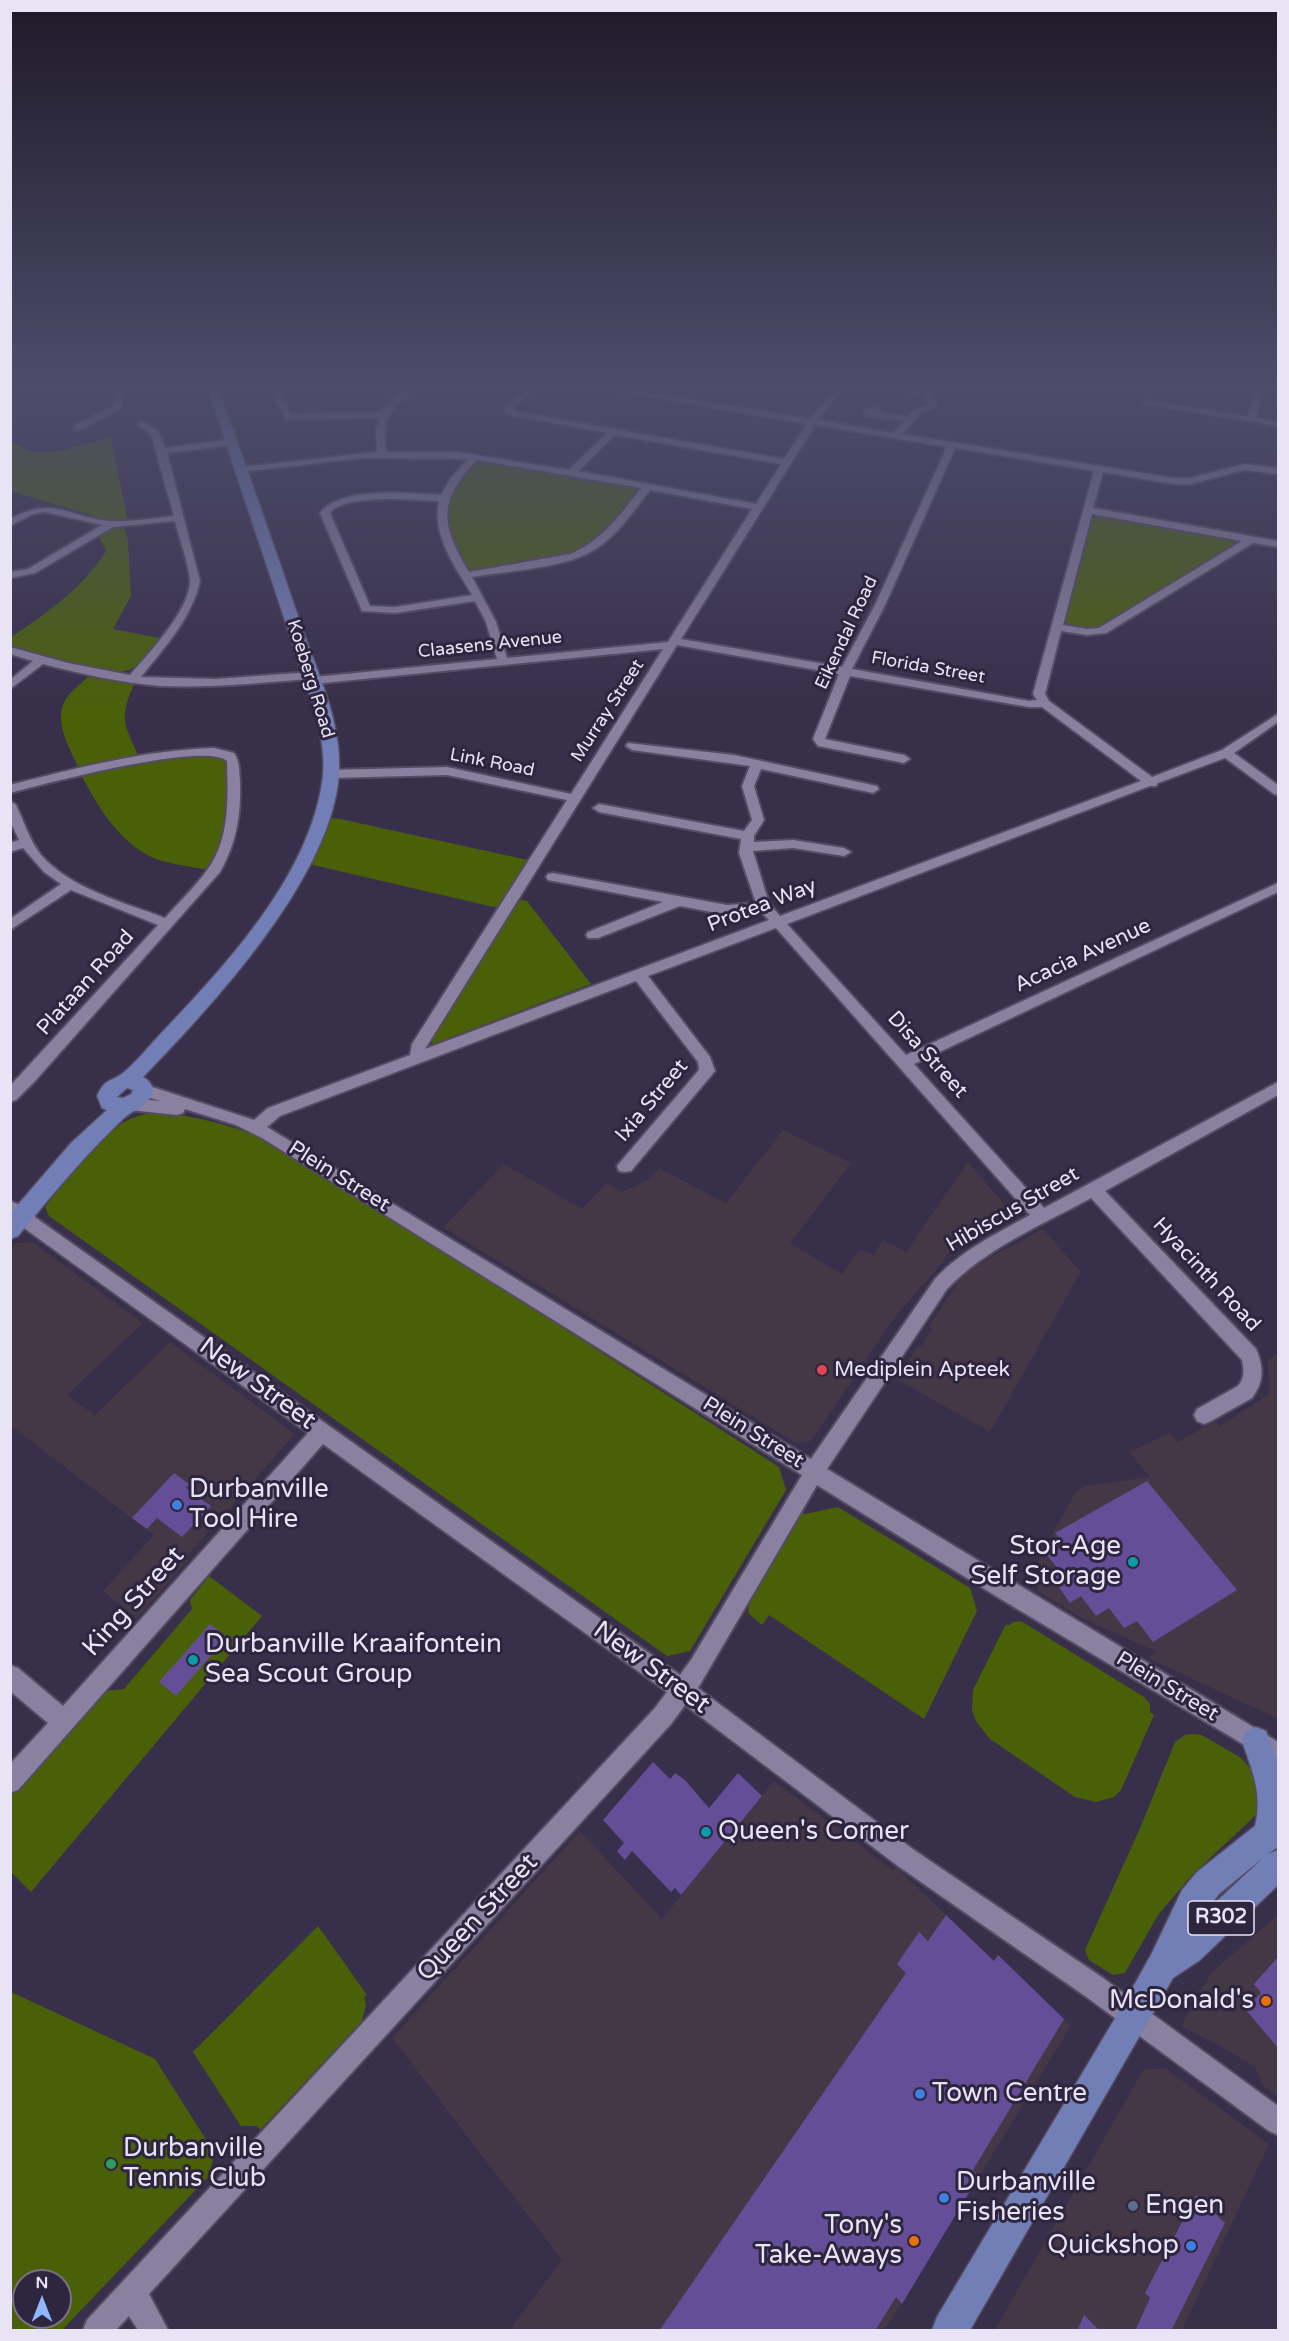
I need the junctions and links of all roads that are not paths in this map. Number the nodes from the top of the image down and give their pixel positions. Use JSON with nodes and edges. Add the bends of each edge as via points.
{"nodes":[{"id":1,"x":174,"y":498,"type":"edge"},
{"id":2,"x":252,"y":498,"type":"edge"},
{"id":3,"x":374,"y":498,"type":"edge"},
{"id":4,"x":444,"y":498,"type":"edge"},
{"id":5,"x":638,"y":498,"type":"edge"},
{"id":6,"x":712,"y":498,"type":"edge"},
{"id":7,"x":763,"y":498,"type":"edge"},
{"id":8,"x":928,"y":498,"type":"edge"},
{"id":9,"x":1091,"y":498,"type":"edge"},
{"id":10,"x":758,"y":507,"type":"junction"},
{"id":11,"x":1088,"y":510,"type":"junction"},
{"id":12,"x":179,"y":518,"type":"junction"},
{"id":13,"x":10,"y":523,"type":"edge"},
{"id":14,"x":111,"y":524,"type":"junction"},
{"id":15,"x":1252,"y":539,"type":"junction"},
{"id":16,"x":1278,"y":544,"type":"edge"},
{"id":17,"x":10,"y":575,"type":"edge"},
{"id":18,"x":467,"y":575,"type":"junction"},
{"id":19,"x":477,"y":597,"type":"junction"},
{"id":20,"x":1057,"y":627,"type":"junction"},
{"id":21,"x":673,"y":643,"type":"junction"},
{"id":22,"x":10,"y":650,"type":"edge"},
{"id":23,"x":41,"y":660,"type":"junction"},
{"id":24,"x":503,"y":662,"type":"junction"},
{"id":25,"x":846,"y":671,"type":"junction"},
{"id":26,"x":312,"y":678,"type":"junction"},
{"id":27,"x":133,"y":679,"type":"junction"},
{"id":28,"x":10,"y":686,"type":"edge"},
{"id":29,"x":1045,"y":703,"type":"junction"},
{"id":30,"x":1278,"y":717,"type":"edge"},
{"id":31,"x":632,"y":746,"type":"dead end"},
{"id":32,"x":909,"y":746,"type":"dead end"},
{"id":33,"x":1226,"y":753,"type":"junction"},
{"id":34,"x":757,"y":764,"type":"junction"},
{"id":35,"x":331,"y":774,"type":"junction"},
{"id":36,"x":1152,"y":783,"type":"junction"},
{"id":37,"x":10,"y":789,"type":"edge"},
{"id":38,"x":873,"y":789,"type":"dead end"},
{"id":39,"x":1278,"y":790,"type":"edge"},
{"id":40,"x":573,"y":798,"type":"junction"},
{"id":41,"x":10,"y":805,"type":"edge"},
{"id":42,"x":599,"y":808,"type":"dead end"},
{"id":43,"x":747,"y":841,"type":"junction"},
{"id":44,"x":27,"y":842,"type":"junction"},
{"id":45,"x":10,"y":848,"type":"edge"},
{"id":46,"x":844,"y":852,"type":"dead end"},
{"id":47,"x":553,"y":877,"type":"dead end"},
{"id":48,"x":70,"y":884,"type":"junction"},
{"id":49,"x":1278,"y":887,"type":"edge"},
{"id":50,"x":681,"y":900,"type":"junction"},
{"id":51,"x":766,"y":907,"type":"junction"},
{"id":52,"x":779,"y":922,"type":"junction"},
{"id":53,"x":168,"y":924,"type":"junction"},
{"id":54,"x":10,"y":926,"type":"edge"},
{"id":55,"x":593,"y":935,"type":"dead end"},
{"id":56,"x":639,"y":975,"type":"junction"},
{"id":57,"x":418,"y":1058,"type":"junction"},
{"id":58,"x":905,"y":1062,"type":"junction"},
{"id":59,"x":1278,"y":1088,"type":"edge"},
{"id":60,"x":129,"y":1095,"type":"junction"},
{"id":61,"x":10,"y":1096,"type":"edge"},
{"id":62,"x":256,"y":1127,"type":"junction"},
{"id":63,"x":625,"y":1166,"type":"dead end"},
{"id":64,"x":1094,"y":1189,"type":"junction"},
{"id":65,"x":15,"y":1217,"type":"edge"},
{"id":66,"x":1042,"y":1217,"type":"junction"},
{"id":67,"x":1204,"y":1415,"type":"dead end"},
{"id":68,"x":322,"y":1431,"type":"junction"},
{"id":69,"x":815,"y":1471,"type":"junction"},
{"id":70,"x":10,"y":1676,"type":"edge"},
{"id":71,"x":683,"y":1690,"type":"junction"},
{"id":72,"x":64,"y":1722,"type":"junction"},
{"id":73,"x":1267,"y":1747,"type":"edge"},
{"id":74,"x":10,"y":1782,"type":"edge"},
{"id":75,"x":1273,"y":1832,"type":"edge"},
{"id":76,"x":1278,"y":1865,"type":"edge"},
{"id":77,"x":1161,"y":1968,"type":"junction"},
{"id":78,"x":1134,"y":2016,"type":"junction"},
{"id":79,"x":1278,"y":2122,"type":"edge"},
{"id":80,"x":132,"y":2293,"type":"junction"},
{"id":81,"x":97,"y":2331,"type":"edge"},
{"id":82,"x":154,"y":2331,"type":"edge"},
{"id":83,"x":950,"y":2331,"type":"edge"}],
"edges":[{"from":1,"to":12,"type":"street"},
{"from":2,"to":26,"type":"main road","name":"Koeberg Road"},
{"from":3,"to":19,"type":"street","via":[[330,506],[325,513],[366,609],[395,610]]},
{"from":4,"to":18,"type":"street","via":[[444,532]]},
{"from":5,"to":18,"type":"street","via":[[594,548],[572,557]]},
{"from":6,"to":10,"type":"street"},
{"from":7,"to":10,"type":"street","name":"Murray Street"},
{"from":8,"to":25,"type":"street","name":"Eikendal Road"},
{"from":9,"to":11,"type":"street"},
{"from":10,"to":21,"type":"street","name":"Murray Street"},
{"from":11,"to":15,"type":"street"},
{"from":11,"to":20,"type":"street"},
{"from":12,"to":14,"type":"street"},
{"from":12,"to":27,"type":"street","via":[[195,589],[183,613]]},
{"from":13,"to":14,"type":"street","via":[[34,511],[49,509]]},
{"from":14,"to":17,"type":"street","via":[[31,571]]},
{"from":15,"to":16,"type":"street"},
{"from":15,"to":20,"type":"street","via":[[1102,631]]},
{"from":18,"to":19,"type":"street"},
{"from":19,"to":24,"type":"street","via":[[491,620]]},
{"from":20,"to":29,"type":"street","via":[[1039,694]]},
{"from":21,"to":24,"type":"street","name":"Claasens Avenue"},
{"from":21,"to":25,"type":"street","name":"Florida Street"},
{"from":21,"to":40,"type":"street","name":"Murray Street"},
{"from":22,"to":23,"type":"street","name":"Claasens Avenue"},
{"from":23,"to":27,"type":"street","name":"Claasens Avenue"},
{"from":23,"to":28,"type":"street"},
{"from":24,"to":26,"type":"street","name":"Claasens Avenue"},
{"from":25,"to":29,"type":"street","name":"Florida Street","via":[[1029,704]]},
{"from":25,"to":32,"type":"street","name":"Eikendal Road","via":[[819,738],[822,743],[902,764]]},
{"from":26,"to":27,"type":"street","name":"Claasens Avenue","via":[[194,683]]},
{"from":26,"to":35,"type":"main road","name":"Koeberg Road","via":[[330,742]]},
{"from":29,"to":36,"type":"street"},
{"from":30,"to":33,"type":"street","name":"Protea Way"},
{"from":31,"to":34,"type":"street"},
{"from":33,"to":36,"type":"street","name":"Protea Way"},
{"from":33,"to":39,"type":"street"},
{"from":34,"to":38,"type":"street"},
{"from":34,"to":43,"type":"street","via":[[748,790],[758,820]]},
{"from":35,"to":40,"type":"street","name":"Link Road","via":[[447,771]]},
{"from":35,"to":60,"type":"main road","name":"Koeberg Road","via":[[317,834],[285,894]]},
{"from":36,"to":52,"type":"street","name":"Protea Way"},
{"from":37,"to":53,"type":"street","name":"Plataan Road","via":[[132,761],[213,751],[230,756],[234,818],[228,844],[207,880]]},
{"from":40,"to":57,"type":"street","name":"Murray Street","via":[[417,1048]]},
{"from":41,"to":44,"type":"street"},
{"from":42,"to":43,"type":"street"},
{"from":43,"to":46,"type":"street"},
{"from":43,"to":51,"type":"street","name":"Disa Street","via":[[759,895]]},
{"from":44,"to":45,"type":"street"},
{"from":44,"to":48,"type":"street","via":[[43,864]]},
{"from":47,"to":50,"type":"street"},
{"from":48,"to":53,"type":"street"},
{"from":48,"to":54,"type":"street"},
{"from":49,"to":58,"type":"street","name":"Acacia Avenue"},
{"from":50,"to":51,"type":"street","via":[[726,910]]},
{"from":50,"to":55,"type":"street"},
{"from":51,"to":52,"type":"street","name":"Disa Street"},
{"from":52,"to":56,"type":"street","name":"Protea Way"},
{"from":52,"to":58,"type":"street","name":"Disa Street"},
{"from":53,"to":61,"type":"street","name":"Plataan Road"},
{"from":56,"to":57,"type":"street","name":"Protea Way"},
{"from":56,"to":63,"type":"street","name":"Ixia Street","via":[[705,1061],[707,1071]]},
{"from":57,"to":62,"type":"street","name":"Protea Way","via":[[274,1112]]},
{"from":58,"to":66,"type":"street","name":"Disa Street"},
{"from":59,"to":64,"type":"street","name":"Hibiscus Street"},
{"from":60,"to":62,"type":"street","name":"Plein Street","via":[[226,1115]]},
{"from":60,"to":65,"type":"main road","name":"Koeberg Road"},
{"from":62,"to":69,"type":"street","name":"Plein Street"},
{"from":64,"to":66,"type":"street","name":"Hibiscus Street"},
{"from":64,"to":67,"type":"street","name":"Hyacinth Road","via":[[1249,1355],[1254,1375],[1250,1387]]},
{"from":65,"to":68,"type":"street","name":"New Street","via":[[30,1223]]},
{"from":66,"to":69,"type":"street","name":"Hibiscus Street","via":[[976,1253],[947,1277]]},
{"from":68,"to":71,"type":"street","name":"New Street"},
{"from":68,"to":72,"type":"street","name":"King Street"},
{"from":69,"to":71,"type":"street","name":"Queen Street"},
{"from":69,"to":73,"type":"street","name":"Plein Street"},
{"from":70,"to":72,"type":"street"},
{"from":71,"to":78,"type":"street","name":"New Street","via":[[887,1844]]},
{"from":71,"to":80,"type":"street","name":"Queen Street"},
{"from":72,"to":74,"type":"street","name":"King Street"},
{"from":73,"to":75,"type":"main road","via":[[1275,1798]]},
{"from":75,"to":77,"type":"main road","number":"R302","via":[[1208,1883],[1193,1901]]},
{"from":76,"to":77,"type":"main road","number":"R302","via":[[1189,1949]]},
{"from":77,"to":78,"type":"main road","number":"R302"},
{"from":78,"to":79,"type":"street","name":"New Street"},
{"from":78,"to":83,"type":"main road","number":"R302"},
{"from":80,"to":81,"type":"street","name":"Queen Street"},
{"from":80,"to":82,"type":"street"}]}
